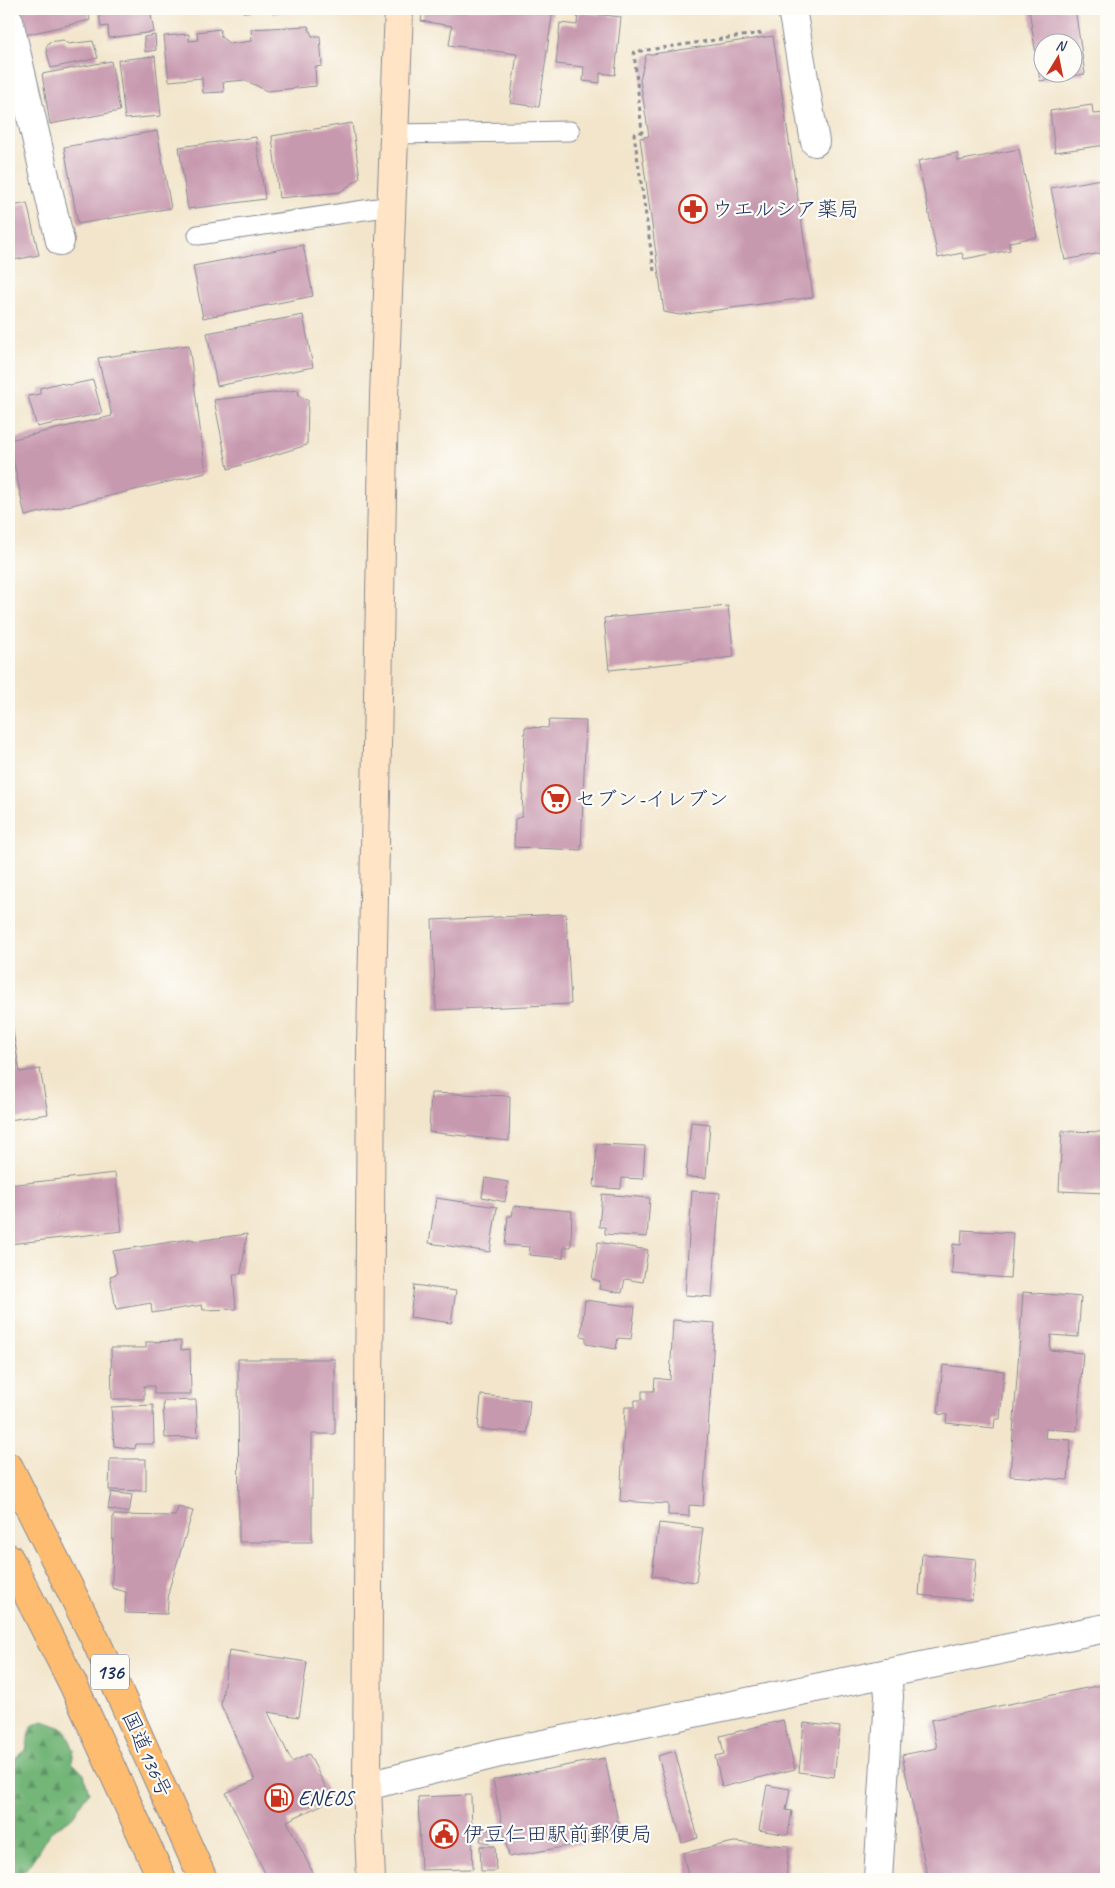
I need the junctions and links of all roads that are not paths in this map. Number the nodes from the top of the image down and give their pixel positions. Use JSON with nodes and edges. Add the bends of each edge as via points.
{"nodes":[{"id":1,"x":399,"y":9,"type":"edge"},
{"id":2,"x":793,"y":19,"type":"edge"},
{"id":3,"x":9,"y":21,"type":"edge"},
{"id":4,"x":570,"y":131,"type":"dead end"},
{"id":5,"x":394,"y":134,"type":"junction"},
{"id":6,"x":815,"y":142,"type":"dead end"},
{"id":7,"x":391,"y":206,"type":"junction"},
{"id":8,"x":198,"y":235,"type":"dead end"},
{"id":9,"x":60,"y":241,"type":"dead end"},
{"id":10,"x":9,"y":1468,"type":"edge"},
{"id":11,"x":9,"y":1558,"type":"edge"},
{"id":12,"x":1106,"y":1628,"type":"edge"},
{"id":13,"x":888,"y":1673,"type":"junction"},
{"id":14,"x":368,"y":1786,"type":"junction"},
{"id":15,"x":162,"y":1879,"type":"edge"},
{"id":16,"x":203,"y":1879,"type":"edge"},
{"id":17,"x":371,"y":1879,"type":"edge"},
{"id":18,"x":878,"y":1879,"type":"edge"}],
"edges":[{"from":1,"to":5,"type":"street"},
{"from":2,"to":6,"type":"street"},
{"from":3,"to":9,"type":"street"},
{"from":4,"to":5,"type":"lane"},
{"from":5,"to":7,"type":"street"},
{"from":7,"to":8,"type":"lane"},
{"from":7,"to":14,"type":"street","via":[[371,1045]]},
{"from":10,"to":16,"type":"highway","name":"国道136号","number":"136","via":[[96,1641]]},
{"from":11,"to":15,"type":"highway","name":"国道136号","number":"136","via":[[73,1684]]},
{"from":12,"to":13,"type":"street"},
{"from":13,"to":14,"type":"street","via":[[500,1753]]},
{"from":13,"to":18,"type":"street"},
{"from":14,"to":17,"type":"street"}]}
